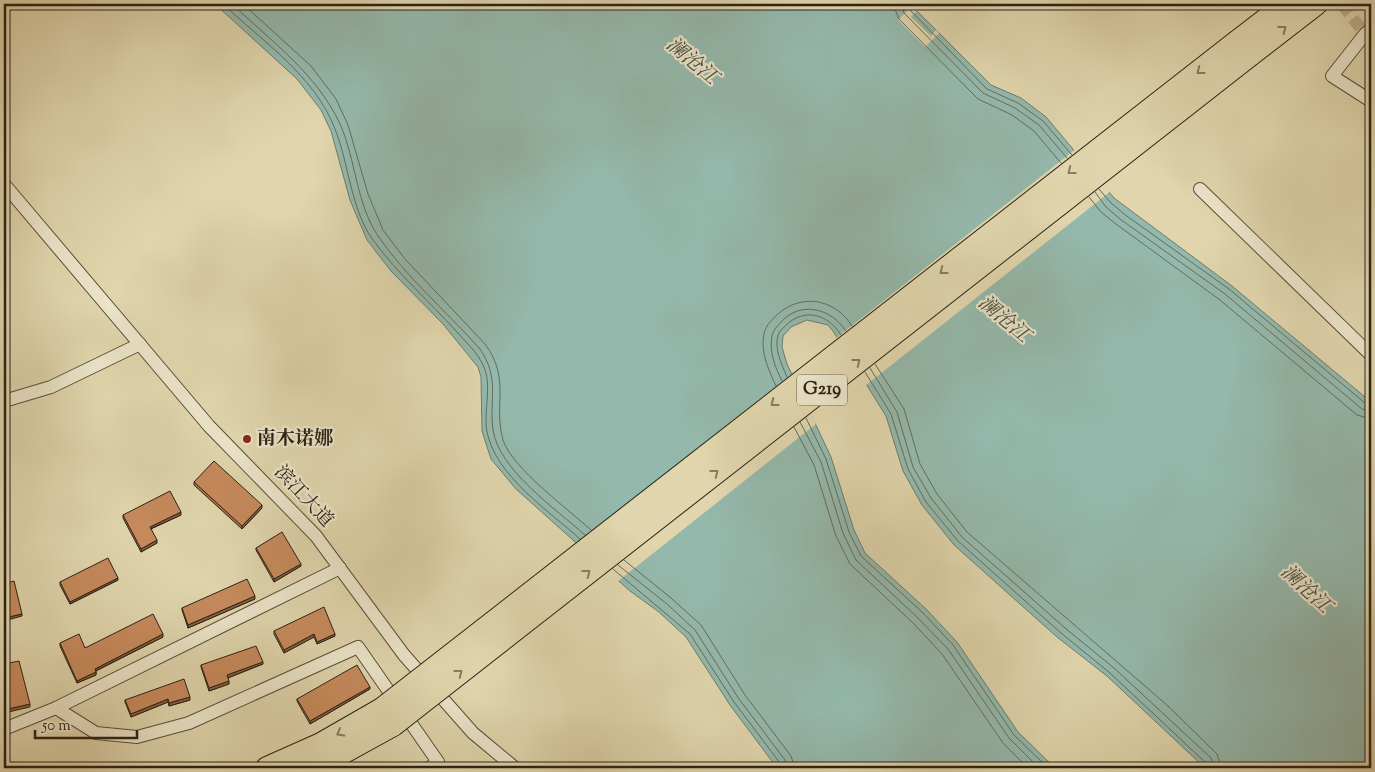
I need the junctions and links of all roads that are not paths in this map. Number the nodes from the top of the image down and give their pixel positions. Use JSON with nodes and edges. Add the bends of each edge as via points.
{"nodes":[{"id":1,"x":1286,"y":4,"type":"edge"},
{"id":2,"x":1316,"y":4,"type":"edge"},
{"id":3,"x":1371,"y":29,"type":"edge"},
{"id":4,"x":1244,"y":48,"type":"junction"},
{"id":5,"x":1371,"y":101,"type":"edge"},
{"id":6,"x":4,"y":184,"type":"edge"},
{"id":7,"x":1200,"y":189,"type":"dead end"},
{"id":8,"x":140,"y":344,"type":"junction"},
{"id":9,"x":1371,"y":354,"type":"edge"},
{"id":10,"x":4,"y":401,"type":"edge"},
{"id":11,"x":340,"y":568,"type":"junction"},
{"id":12,"x":56,"y":708,"type":"junction"},
{"id":13,"x":388,"y":717,"type":"junction"},
{"id":14,"x":4,"y":729,"type":"edge"},
{"id":15,"x":267,"y":768,"type":"edge"},
{"id":16,"x":315,"y":768,"type":"edge"},
{"id":17,"x":429,"y":768,"type":"edge"},
{"id":18,"x":515,"y":768,"type":"edge"}],
"edges":[{"from":1,"to":4,"type":"highway","number":"G219"},
{"from":4,"to":2,"type":"highway","number":"G219","one_way":true},
{"from":3,"to":5,"type":"street","via":[[1332,76]]},
{"from":4,"to":13,"type":"highway","number":"G219","bridge":true},
{"from":6,"to":8,"type":"street","name":"滨江大道"},
{"from":7,"to":9,"type":"street"},
{"from":8,"to":10,"type":"street","via":[[51,387]]},
{"from":8,"to":11,"type":"street","name":"滨江大道","via":[[210,426],[316,536]]},
{"from":11,"to":12,"type":"street"},
{"from":11,"to":18,"type":"street","name":"滨江大道","via":[[404,655],[473,733]]},
{"from":12,"to":14,"type":"street"},
{"from":12,"to":17,"type":"street","via":[[96,733],[137,738],[189,723],[358,646],[438,762]]},
{"from":13,"to":15,"type":"highway","number":"G219","one_way":true},
{"from":13,"to":16,"type":"highway","number":"G219"}]}
